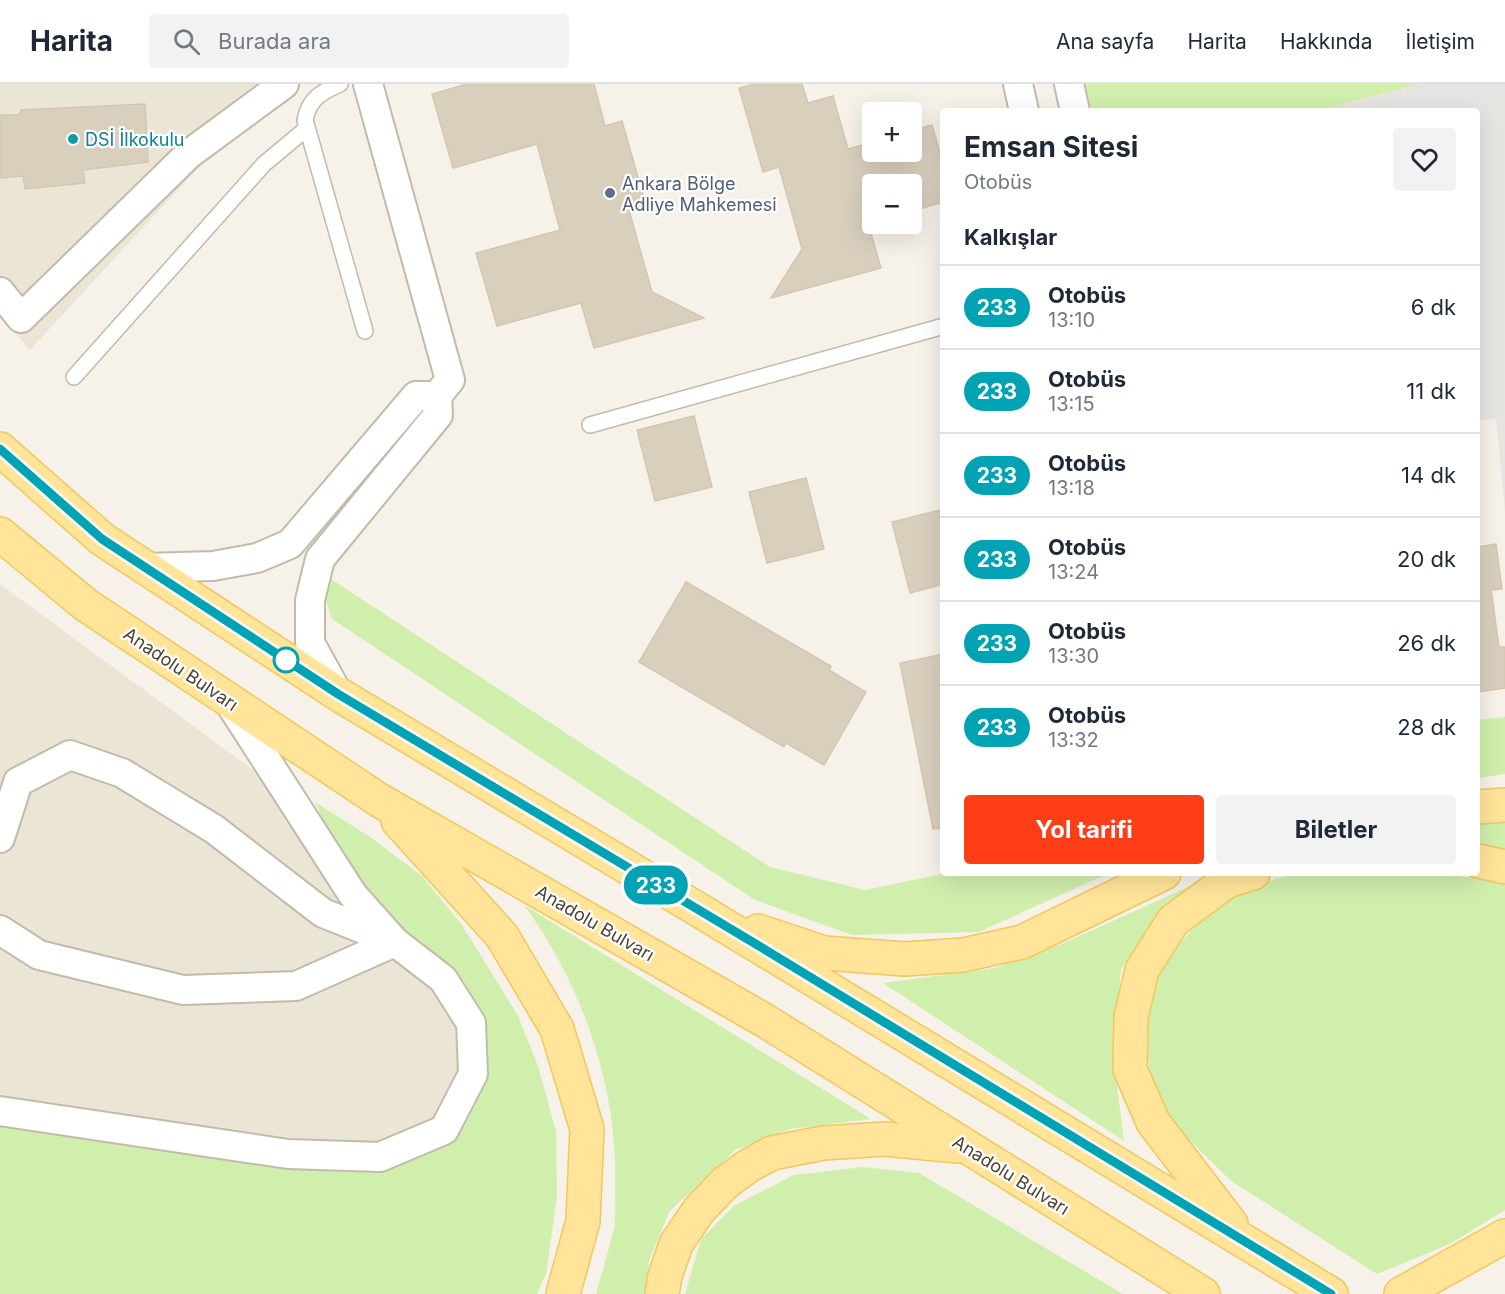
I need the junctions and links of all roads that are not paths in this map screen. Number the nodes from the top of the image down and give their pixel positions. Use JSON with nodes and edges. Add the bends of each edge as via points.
{"nodes":[{"id":1,"x":284,"y":84,"type":"edge"},
{"id":2,"x":340,"y":84,"type":"edge"},
{"id":3,"x":368,"y":84,"type":"edge"},
{"id":4,"x":1018,"y":84,"type":"edge"},
{"id":5,"x":1070,"y":84,"type":"edge"},
{"id":6,"x":1023,"y":108,"type":"edge"},
{"id":7,"x":1074,"y":108,"type":"edge"},
{"id":8,"x":306,"y":129,"type":"junction"},
{"id":9,"x":0,"y":292,"type":"edge"},
{"id":10,"x":940,"y":327,"type":"edge"},
{"id":11,"x":365,"y":331,"type":"dead end"},
{"id":12,"x":74,"y":376,"type":"dead end"},
{"id":13,"x":437,"y":396,"type":"junction"},
{"id":14,"x":590,"y":425,"type":"dead end"},
{"id":15,"x":0,"y":449,"type":"edge"},
{"id":16,"x":0,"y":534,"type":"edge"},
{"id":17,"x":146,"y":568,"type":"junction"},
{"id":18,"x":338,"y":694,"type":"junction"},
{"id":19,"x":228,"y":700,"type":"junction"},
{"id":20,"x":379,"y":800,"type":"junction"},
{"id":21,"x":1505,"y":805,"type":"edge"},
{"id":22,"x":1480,"y":807,"type":"edge"},
{"id":23,"x":0,"y":838,"type":"edge"},
{"id":24,"x":1480,"y":861,"type":"edge"},
{"id":25,"x":1505,"y":867,"type":"edge"},
{"id":26,"x":1158,"y":876,"type":"edge"},
{"id":27,"x":1243,"y":876,"type":"edge"},
{"id":28,"x":704,"y":913,"type":"junction"},
{"id":29,"x":0,"y":930,"type":"edge"},
{"id":30,"x":395,"y":942,"type":"junction"},
{"id":31,"x":0,"y":1111,"type":"edge"},
{"id":32,"x":964,"y":1146,"type":"junction"},
{"id":33,"x":1505,"y":1236,"type":"edge"},
{"id":34,"x":1243,"y":1239,"type":"junction"},
{"id":35,"x":563,"y":1294,"type":"edge"},
{"id":36,"x":662,"y":1294,"type":"edge"},
{"id":37,"x":1203,"y":1294,"type":"edge"},
{"id":38,"x":1331,"y":1294,"type":"edge"},
{"id":39,"x":1401,"y":1294,"type":"edge"}],
"edges":[{"from":1,"to":9,"type":"street","via":[[189,154],[21,318]]},
{"from":2,"to":8,"type":"lane","via":[[321,93],[310,104]]},
{"from":3,"to":13,"type":"street","via":[[450,380]]},
{"from":4,"to":6,"type":"street"},
{"from":5,"to":7,"type":"street"},
{"from":8,"to":11,"type":"lane"},
{"from":8,"to":12,"type":"lane","via":[[264,164]]},
{"from":10,"to":14,"type":"lane"},
{"from":13,"to":17,"type":"street","via":[[416,396],[290,544],[257,558],[224,564]]},
{"from":13,"to":18,"type":"street","via":[[438,415],[320,559],[310,600],[310,643]]},
{"from":15,"to":17,"type":"main road","via":[[102,539]]},
{"from":16,"to":19,"type":"main road","name":"Anadolu Bulvarı","via":[[86,605]]},
{"from":17,"to":18,"type":"main road"},
{"from":18,"to":28,"type":"main road"},
{"from":19,"to":20,"type":"main road","name":"Anadolu Bulvarı"},
{"from":19,"to":30,"type":"street","via":[[353,896]]},
{"from":20,"to":32,"type":"main road","name":"Anadolu Bulvarı","via":[[764,1020]]},
{"from":20,"to":35,"type":"main road","via":[[502,936],[557,1029],[587,1129],[583,1221]]},
{"from":21,"to":22,"type":"main road"},
{"from":23,"to":30,"type":"street","via":[[18,782],[70,755],[122,773],[214,829],[322,913]]},
{"from":24,"to":25,"type":"main road"},
{"from":26,"to":28,"type":"main road","via":[[1022,942],[963,955],[905,959],[824,953]]},
{"from":27,"to":34,"type":"main road","via":[[1227,881],[1173,921],[1142,970],[1131,1017],[1130,1069],[1154,1122]]},
{"from":28,"to":34,"type":"main road"},
{"from":29,"to":30,"type":"street","via":[[39,955],[183,990],[296,986]]},
{"from":30,"to":31,"type":"street","via":[[442,979],[471,1023],[473,1074],[444,1130],[380,1157],[288,1154]]},
{"from":32,"to":36,"type":"main road","via":[[885,1139],[823,1143],[772,1153],[725,1183],[699,1210],[676,1244]]},
{"from":32,"to":37,"type":"main road","name":"Anadolu Bulvarı"},
{"from":33,"to":39,"type":"main road"},
{"from":34,"to":38,"type":"main road"}]}
